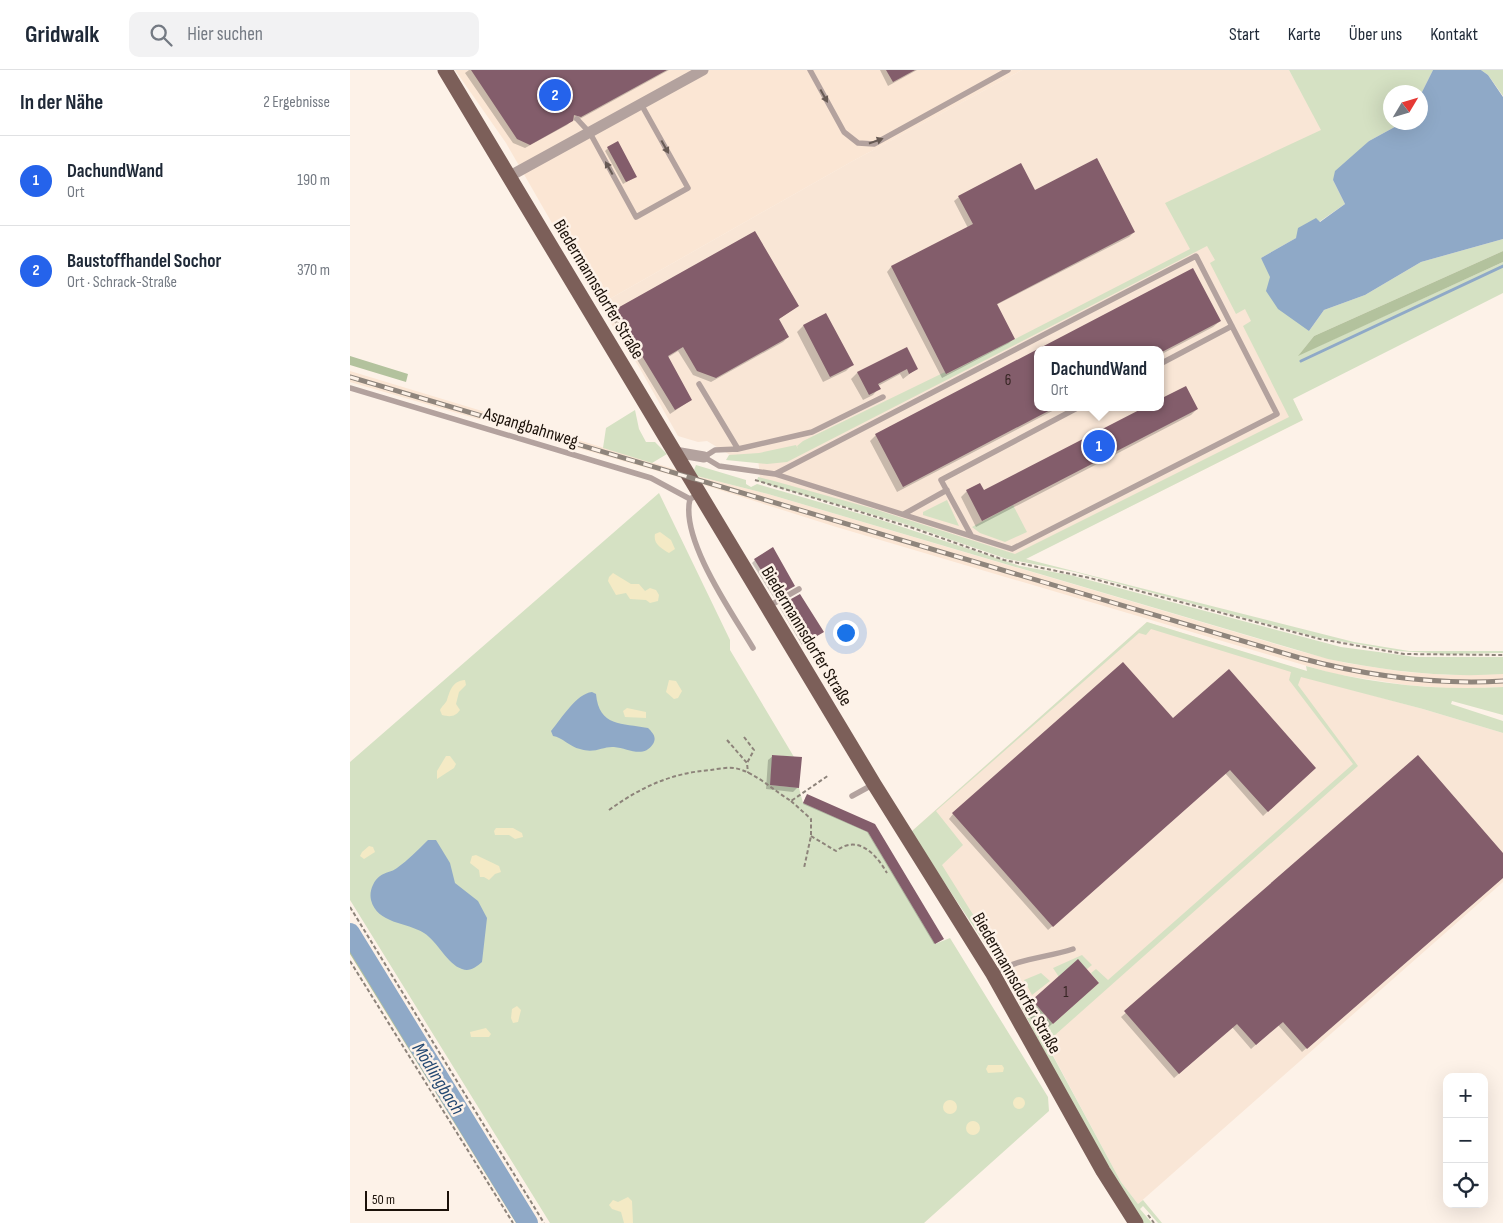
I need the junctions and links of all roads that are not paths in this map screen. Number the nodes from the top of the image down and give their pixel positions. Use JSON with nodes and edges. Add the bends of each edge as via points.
{"nodes":[{"id":1,"x":444,"y":70,"type":"edge"},
{"id":2,"x":703,"y":70,"type":"edge"},
{"id":3,"x":810,"y":70,"type":"edge"},
{"id":4,"x":1008,"y":70,"type":"edge"},
{"id":5,"x":642,"y":104,"type":"junction"},
{"id":6,"x":577,"y":119,"type":"dead end"},
{"id":7,"x":590,"y":133,"type":"junction"},
{"id":8,"x":510,"y":176,"type":"junction"},
{"id":9,"x":1232,"y":326,"type":"junction"},
{"id":10,"x":1164,"y":362,"type":"edge"},
{"id":11,"x":699,"y":384,"type":"dead end"},
{"id":12,"x":350,"y":388,"type":"edge"},
{"id":13,"x":883,"y":396,"type":"dead end"},
{"id":14,"x":1071,"y":411,"type":"edge"},
{"id":15,"x":738,"y":449,"type":"junction"},
{"id":16,"x":675,"y":452,"type":"junction"},
{"id":17,"x":704,"y":457,"type":"junction"},
{"id":18,"x":775,"y":474,"type":"junction"},
{"id":19,"x":947,"y":490,"type":"junction"},
{"id":20,"x":694,"y":496,"type":"junction"},
{"id":21,"x":904,"y":514,"type":"junction"},
{"id":22,"x":971,"y":535,"type":"junction"},
{"id":23,"x":799,"y":588,"type":"dead end"},
{"id":24,"x":767,"y":607,"type":"junction"},
{"id":25,"x":753,"y":648,"type":"dead end"},
{"id":26,"x":874,"y":784,"type":"junction"},
{"id":27,"x":852,"y":796,"type":"dead end"},
{"id":28,"x":1073,"y":949,"type":"dead end"},
{"id":29,"x":993,"y":974,"type":"junction"},
{"id":30,"x":1139,"y":1216,"type":"edge"}],
"edges":[{"from":1,"to":8,"type":"main road","name":"Biedermannsdorfer Straße"},
{"from":2,"to":5,"type":"street"},
{"from":3,"to":4,"type":"lane","one_way":true,"via":[[844,132],[858,143],[874,144]]},
{"from":5,"to":7,"type":"street"},
{"from":5,"to":7,"type":"lane","one_way":true,"via":[[688,188],[671,198],[636,217]]},
{"from":6,"to":7,"type":"lane"},
{"from":7,"to":8,"type":"street"},
{"from":8,"to":16,"type":"main road","name":"Biedermannsdorfer Straße"},
{"from":9,"to":10,"type":"lane"},
{"from":9,"to":18,"type":"lane","via":[[1196,256]]},
{"from":9,"to":22,"type":"lane","via":[[1278,414],[1012,548]]},
{"from":11,"to":15,"type":"lane"},
{"from":12,"to":20,"type":"lane","name":"Aspangbahnweg","via":[[651,478]]},
{"from":13,"to":15,"type":"lane","via":[[812,432]]},
{"from":14,"to":19,"type":"lane","via":[[942,480]]},
{"from":15,"to":17,"type":"lane","via":[[715,450]]},
{"from":16,"to":17,"type":"street"},
{"from":16,"to":20,"type":"main road","name":"Biedermannsdorfer Straße"},
{"from":17,"to":18,"type":"lane","via":[[719,466]]},
{"from":18,"to":21,"type":"lane"},
{"from":19,"to":21,"type":"lane"},
{"from":19,"to":22,"type":"lane"},
{"from":20,"to":24,"type":"main road","name":"Biedermannsdorfer Straße"},
{"from":20,"to":25,"type":"lane","via":[[687,511],[703,564]]},
{"from":21,"to":22,"type":"lane"},
{"from":23,"to":24,"type":"lane"},
{"from":24,"to":26,"type":"main road","name":"Biedermannsdorfer Straße"},
{"from":26,"to":27,"type":"lane"},
{"from":26,"to":29,"type":"main road","name":"Biedermannsdorfer Straße"},
{"from":28,"to":29,"type":"lane","via":[[1024,960]]},
{"from":29,"to":30,"type":"main road","name":"Biedermannsdorfer Straße","via":[[1103,1171]]}]}
